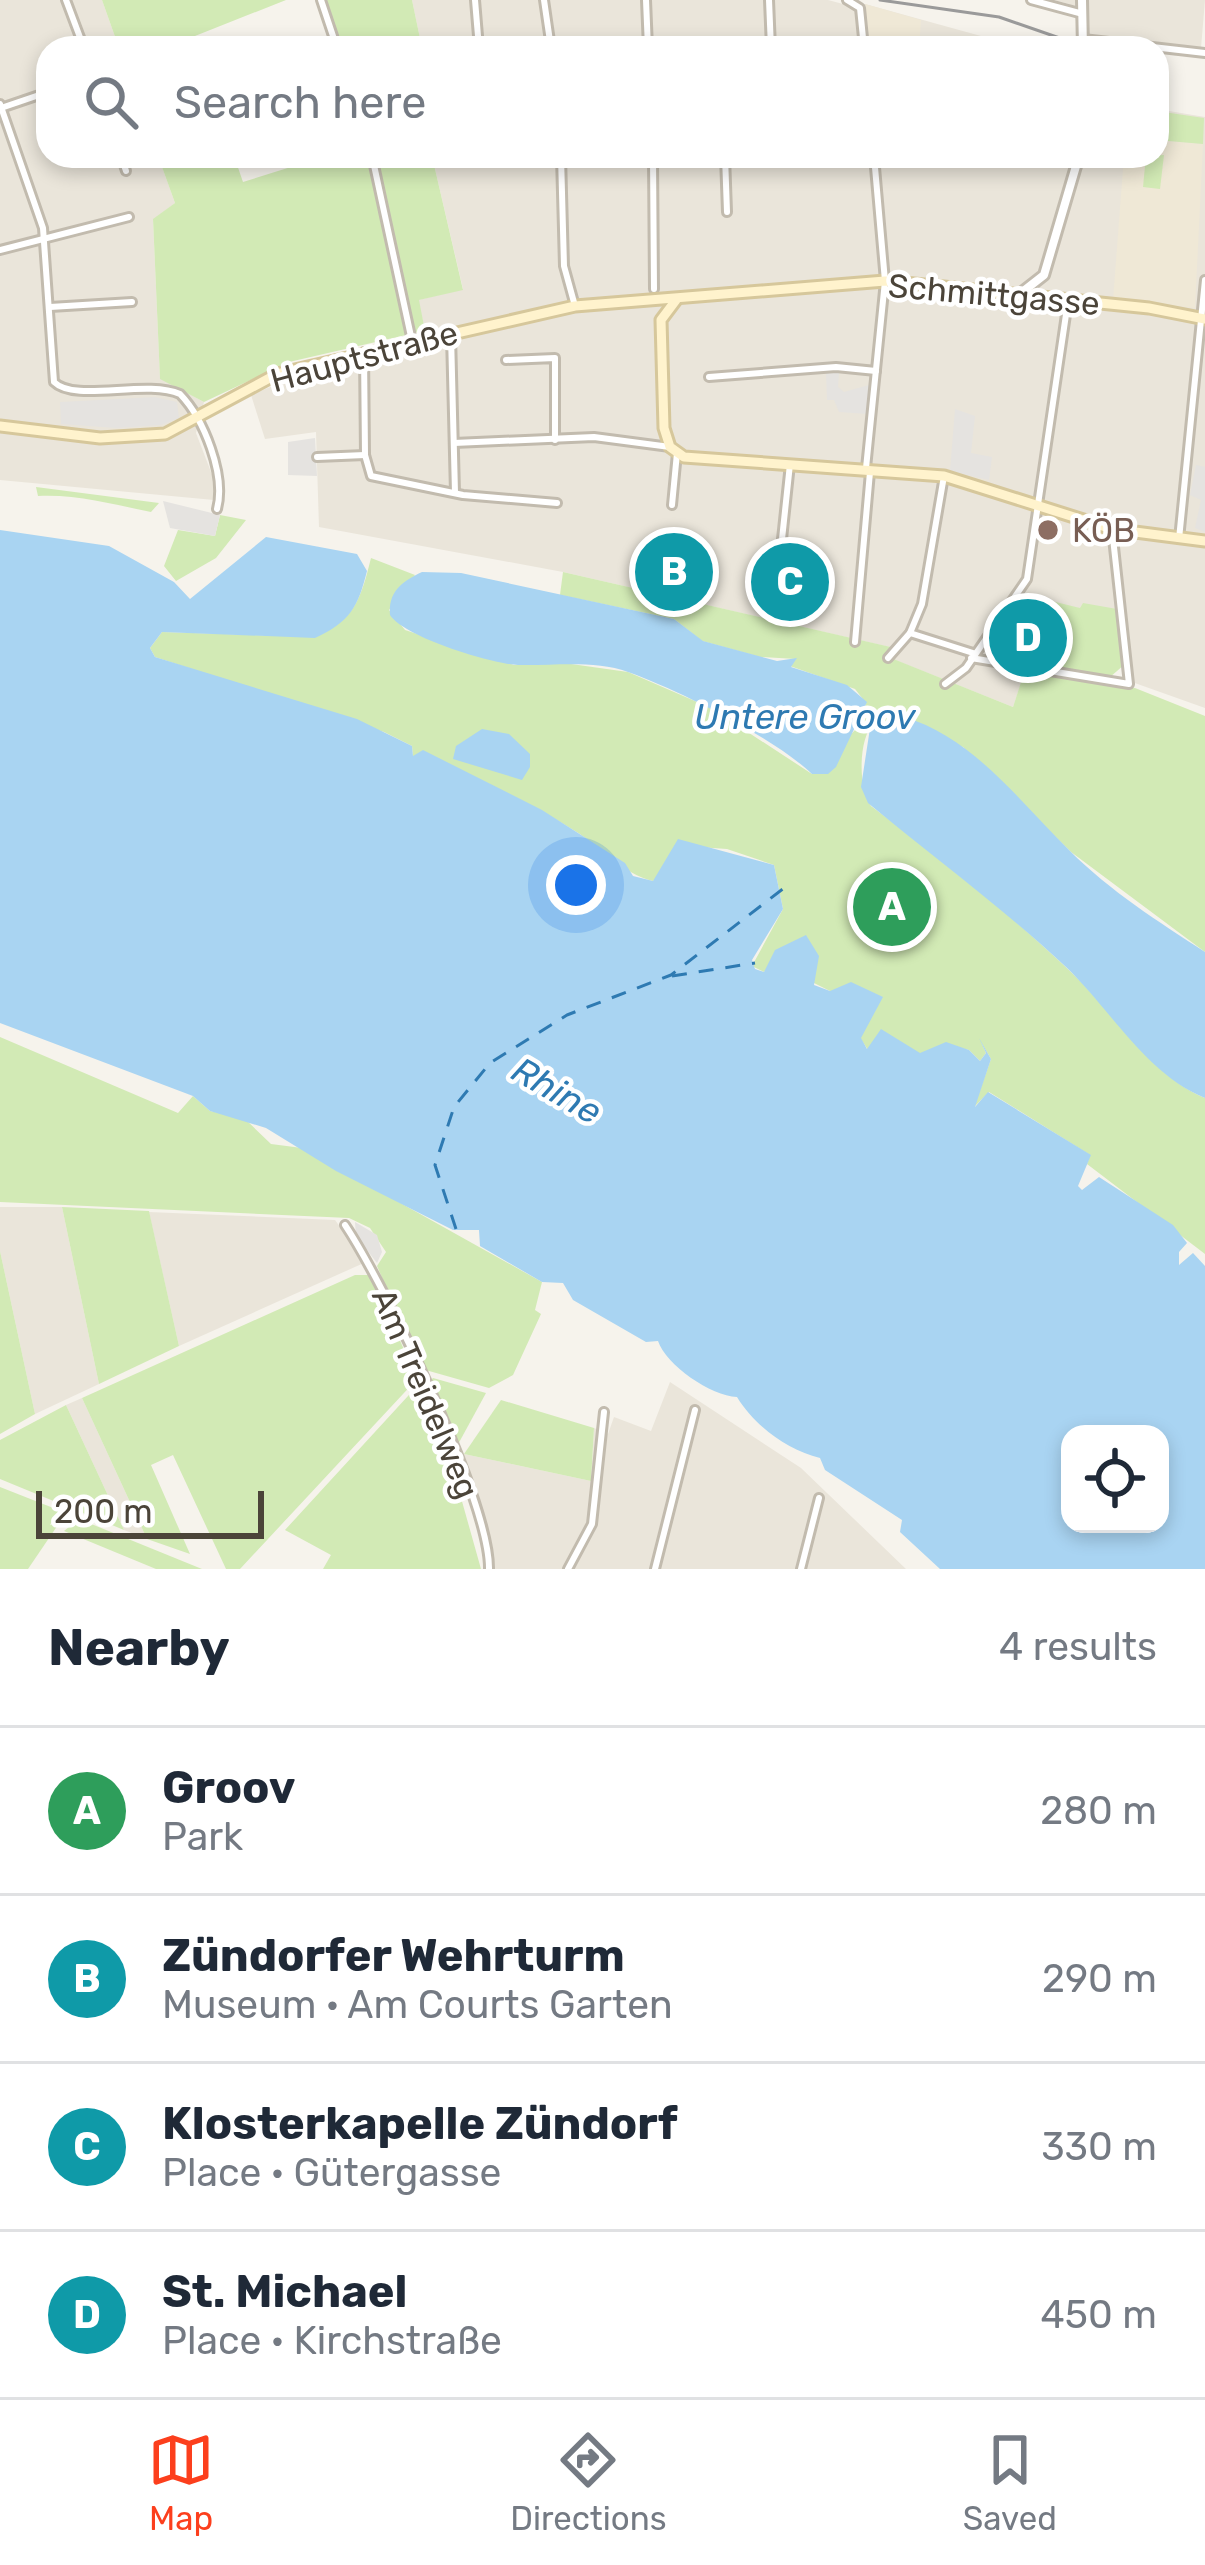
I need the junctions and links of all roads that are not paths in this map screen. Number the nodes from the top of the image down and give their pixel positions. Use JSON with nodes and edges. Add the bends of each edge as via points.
{"nodes":[{"id":1,"x":66,"y":0,"type":"edge"},
{"id":2,"x":321,"y":0,"type":"edge"},
{"id":3,"x":475,"y":0,"type":"edge"},
{"id":4,"x":544,"y":0,"type":"edge"},
{"id":5,"x":646,"y":0,"type":"edge"},
{"id":6,"x":769,"y":0,"type":"edge"},
{"id":7,"x":848,"y":0,"type":"edge"},
{"id":8,"x":1031,"y":0,"type":"edge"},
{"id":9,"x":1082,"y":0,"type":"edge"},
{"id":10,"x":1083,"y":14,"type":"junction"},
{"id":11,"x":80,"y":36,"type":"edge"},
{"id":12,"x":333,"y":36,"type":"edge"},
{"id":13,"x":477,"y":36,"type":"edge"},
{"id":14,"x":548,"y":36,"type":"edge"},
{"id":15,"x":648,"y":36,"type":"edge"},
{"id":16,"x":770,"y":36,"type":"edge"},
{"id":17,"x":863,"y":36,"type":"edge"},
{"id":18,"x":1083,"y":36,"type":"edge"},
{"id":19,"x":1169,"y":50,"type":"edge"},
{"id":20,"x":1205,"y":53,"type":"edge"},
{"id":21,"x":36,"y":96,"type":"edge"},
{"id":22,"x":1,"y":106,"type":"edge"},
{"id":23,"x":125,"y":168,"type":"edge"},
{"id":24,"x":375,"y":168,"type":"edge"},
{"id":25,"x":561,"y":168,"type":"edge"},
{"id":26,"x":653,"y":168,"type":"edge"},
{"id":27,"x":725,"y":168,"type":"edge"},
{"id":28,"x":875,"y":168,"type":"edge"},
{"id":29,"x":1075,"y":168,"type":"edge"},
{"id":30,"x":126,"y":171,"type":"dead end"},
{"id":31,"x":727,"y":212,"type":"dead end"},
{"id":32,"x":128,"y":217,"type":"dead end"},
{"id":33,"x":45,"y":242,"type":"junction"},
{"id":34,"x":0,"y":250,"type":"edge"},
{"id":35,"x":1044,"y":275,"type":"junction"},
{"id":36,"x":1205,"y":280,"type":"edge"},
{"id":37,"x":885,"y":281,"type":"junction"},
{"id":38,"x":654,"y":289,"type":"dead end"},
{"id":39,"x":1014,"y":296,"type":"junction"},
{"id":40,"x":677,"y":300,"type":"junction"},
{"id":41,"x":1063,"y":300,"type":"junction"},
{"id":42,"x":132,"y":302,"type":"dead end"},
{"id":43,"x":640,"y":303,"type":"junction"},
{"id":44,"x":575,"y":306,"type":"junction"},
{"id":45,"x":50,"y":308,"type":"junction"},
{"id":46,"x":1204,"y":319,"type":"edge"},
{"id":47,"x":661,"y":320,"type":"junction"},
{"id":48,"x":451,"y":332,"type":"junction"},
{"id":49,"x":412,"y":341,"type":"junction"},
{"id":50,"x":364,"y":352,"type":"junction"},
{"id":51,"x":506,"y":361,"type":"dead end"},
{"id":52,"x":876,"y":370,"type":"junction"},
{"id":53,"x":709,"y":377,"type":"dead end"},
{"id":54,"x":197,"y":419,"type":"junction"},
{"id":55,"x":0,"y":426,"type":"edge"},
{"id":56,"x":555,"y":440,"type":"junction"},
{"id":57,"x":454,"y":443,"type":"junction"},
{"id":58,"x":673,"y":450,"type":"junction"},
{"id":59,"x":365,"y":454,"type":"junction"},
{"id":60,"x":317,"y":457,"type":"dead end"},
{"id":61,"x":790,"y":464,"type":"junction"},
{"id":62,"x":868,"y":468,"type":"junction"},
{"id":63,"x":944,"y":476,"type":"junction"},
{"id":64,"x":455,"y":493,"type":"junction"},
{"id":65,"x":557,"y":503,"type":"dead end"},
{"id":66,"x":672,"y":505,"type":"dead end"},
{"id":67,"x":1040,"y":505,"type":"junction"},
{"id":68,"x":217,"y":509,"type":"dead end"},
{"id":69,"x":1112,"y":529,"type":"junction"},
{"id":70,"x":1179,"y":539,"type":"junction"},
{"id":71,"x":1205,"y":541,"type":"edge"},
{"id":72,"x":775,"y":605,"type":"dead end"},
{"id":73,"x":910,"y":633,"type":"junction"},
{"id":74,"x":855,"y":642,"type":"dead end"},
{"id":75,"x":972,"y":656,"type":"junction"},
{"id":76,"x":888,"y":658,"type":"dead end"},
{"id":77,"x":945,"y":684,"type":"dead end"},
{"id":78,"x":345,"y":1225,"type":"dead end"},
{"id":79,"x":695,"y":1410,"type":"dead end"},
{"id":80,"x":604,"y":1412,"type":"dead end"},
{"id":81,"x":819,"y":1498,"type":"dead end"},
{"id":82,"x":489,"y":1569,"type":"edge"},
{"id":83,"x":568,"y":1569,"type":"edge"},
{"id":84,"x":655,"y":1569,"type":"edge"},
{"id":85,"x":801,"y":1569,"type":"edge"}],
"edges":[{"from":1,"to":11,"type":"street"},
{"from":2,"to":12,"type":"street"},
{"from":3,"to":13,"type":"street"},
{"from":4,"to":14,"type":"street"},
{"from":5,"to":15,"type":"street"},
{"from":6,"to":16,"type":"street"},
{"from":7,"to":17,"type":"street","via":[[859,4]]},
{"from":8,"to":10,"type":"street"},
{"from":9,"to":10,"type":"street"},
{"from":10,"to":18,"type":"street"},
{"from":19,"to":20,"type":"street"},
{"from":21,"to":22,"type":"street"},
{"from":22,"to":33,"type":"street"},
{"from":23,"to":30,"type":"street"},
{"from":24,"to":49,"type":"street"},
{"from":25,"to":44,"type":"street","via":[[564,266]]},
{"from":26,"to":38,"type":"street"},
{"from":27,"to":31,"type":"street"},
{"from":28,"to":37,"type":"street"},
{"from":29,"to":35,"type":"street"},
{"from":32,"to":33,"type":"street"},
{"from":33,"to":34,"type":"street"},
{"from":33,"to":45,"type":"street"},
{"from":35,"to":39,"type":"street"},
{"from":35,"to":41,"type":"street","via":[[1045,287]]},
{"from":36,"to":46,"type":"street"},
{"from":37,"to":39,"type":"main road","name":"Schmittgasse"},
{"from":37,"to":40,"type":"main road","name":"Schmittgasse"},
{"from":37,"to":52,"type":"street"},
{"from":39,"to":41,"type":"main road","name":"Schmittgasse"},
{"from":40,"to":43,"type":"main road","name":"Schmittgasse"},
{"from":40,"to":47,"type":"main road"},
{"from":41,"to":46,"type":"main road","name":"Schmittgasse"},
{"from":41,"to":67,"type":"street"},
{"from":42,"to":45,"type":"street"},
{"from":43,"to":44,"type":"main road","name":"Hauptstraße"},
{"from":43,"to":47,"type":"main road"},
{"from":44,"to":48,"type":"main road","name":"Hauptstraße"},
{"from":45,"to":54,"type":"street","via":[[59,387],[164,387],[185,398]]},
{"from":46,"to":70,"type":"street"},
{"from":47,"to":58,"type":"main road","via":[[664,428]]},
{"from":48,"to":49,"type":"main road","name":"Hauptstraße"},
{"from":48,"to":57,"type":"street"},
{"from":49,"to":50,"type":"main road","name":"Hauptstraße"},
{"from":50,"to":54,"type":"main road","name":"Hauptstraße","via":[[277,374]]},
{"from":50,"to":59,"type":"street"},
{"from":51,"to":56,"type":"street","via":[[555,358]]},
{"from":52,"to":53,"type":"street"},
{"from":52,"to":62,"type":"street"},
{"from":54,"to":55,"type":"main road","name":"Hauptstraße","via":[[131,439]]},
{"from":54,"to":68,"type":"street","via":[[221,484]]},
{"from":56,"to":57,"type":"street"},
{"from":56,"to":58,"type":"street","via":[[593,437]]},
{"from":57,"to":64,"type":"street"},
{"from":58,"to":61,"type":"main road"},
{"from":58,"to":66,"type":"street"},
{"from":59,"to":60,"type":"street"},
{"from":59,"to":64,"type":"street","via":[[371,476]]},
{"from":61,"to":62,"type":"main road"},
{"from":61,"to":72,"type":"street"},
{"from":62,"to":63,"type":"main road"},
{"from":62,"to":74,"type":"street"},
{"from":63,"to":67,"type":"main road"},
{"from":63,"to":73,"type":"street","via":[[930,573]]},
{"from":64,"to":65,"type":"street"},
{"from":67,"to":69,"type":"main road"},
{"from":67,"to":75,"type":"street","via":[[1027,579]]},
{"from":69,"to":70,"type":"main road"},
{"from":69,"to":75,"type":"street","via":[[1130,684]]},
{"from":70,"to":71,"type":"main road"},
{"from":73,"to":75,"type":"street"},
{"from":73,"to":76,"type":"street"},
{"from":75,"to":77,"type":"street"},
{"from":78,"to":82,"type":"street","name":"Am Treidelweg","via":[[383,1288],[447,1437]]},
{"from":79,"to":84,"type":"street"},
{"from":80,"to":83,"type":"street","via":[[592,1524]]},
{"from":81,"to":85,"type":"street"}]}
